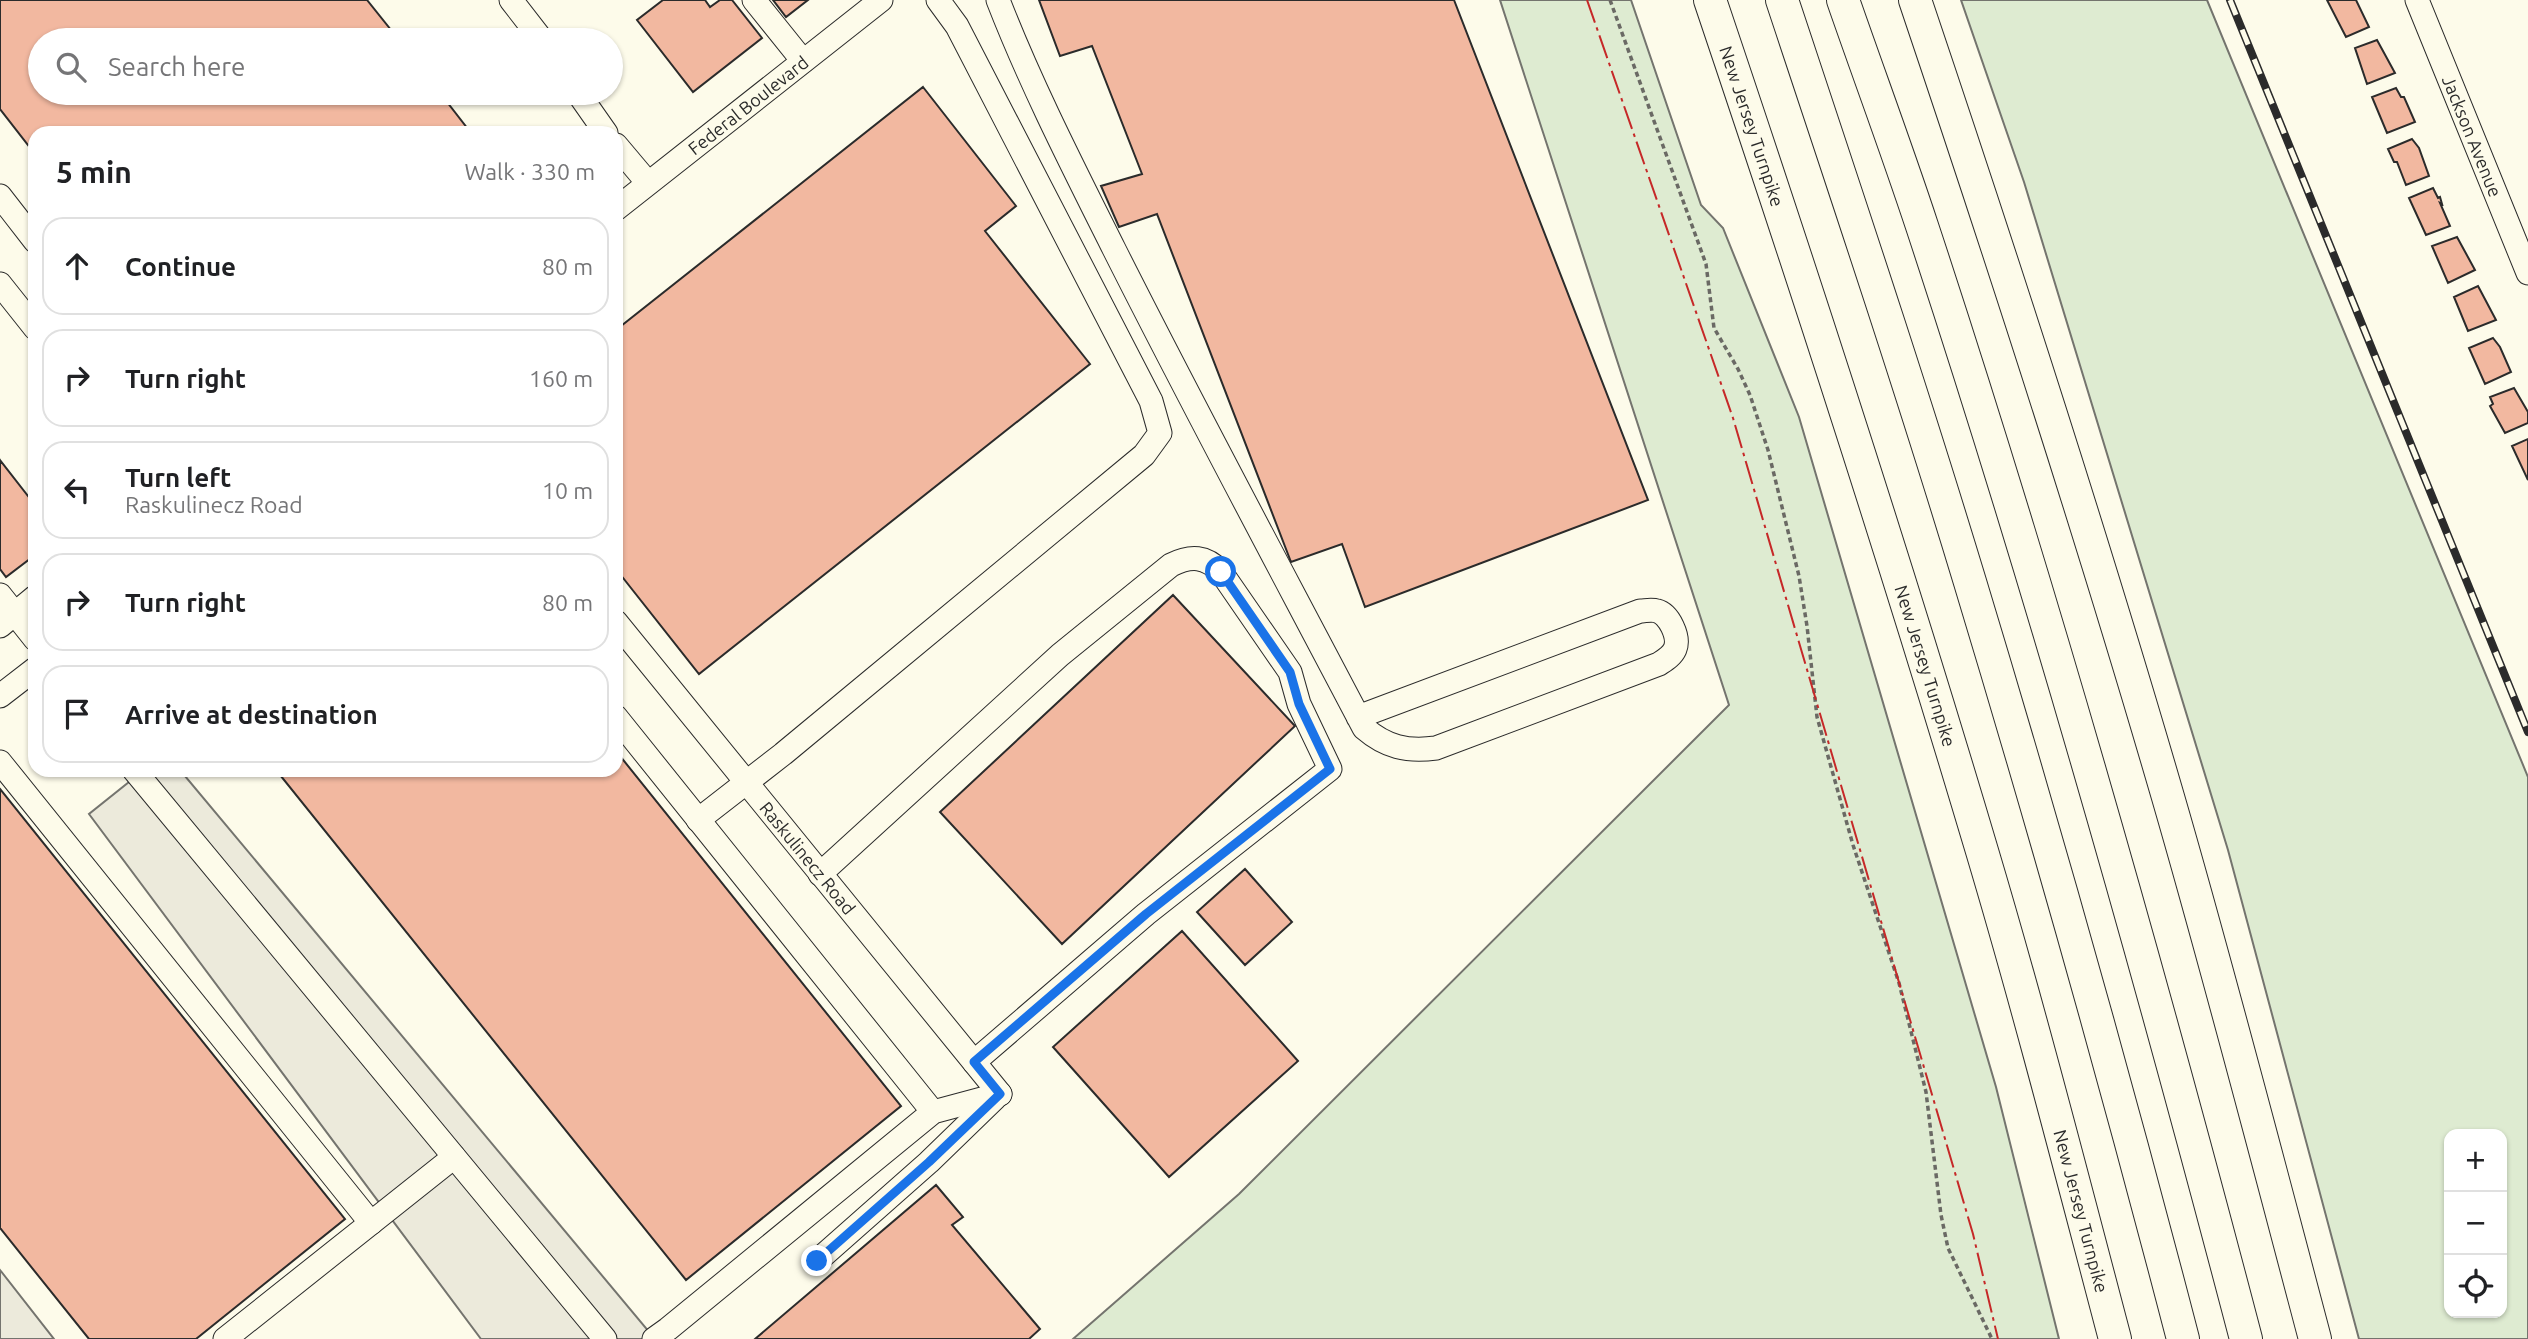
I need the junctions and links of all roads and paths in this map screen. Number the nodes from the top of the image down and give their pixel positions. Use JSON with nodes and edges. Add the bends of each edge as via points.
{"nodes":[{"id":1,"x":511,"y":0,"type":"edge"},
{"id":2,"x":754,"y":0,"type":"edge"},
{"id":3,"x":881,"y":0,"type":"edge"},
{"id":4,"x":938,"y":0,"type":"edge"},
{"id":5,"x":998,"y":0,"type":"edge"},
{"id":6,"x":1610,"y":0,"type":"edge"},
{"id":7,"x":1710,"y":0,"type":"edge"},
{"id":8,"x":1782,"y":0,"type":"edge"},
{"id":9,"x":1843,"y":0,"type":"edge"},
{"id":10,"x":1915,"y":0,"type":"edge"},
{"id":11,"x":2417,"y":0,"type":"edge"},
{"id":12,"x":533,"y":28,"type":"edge"},
{"id":13,"x":803,"y":61,"type":"junction"},
{"id":14,"x":586,"y":105,"type":"edge"},
{"id":15,"x":601,"y":126,"type":"edge"},
{"id":16,"x":623,"y":153,"type":"edge"},
{"id":17,"x":648,"y":183,"type":"junction"},
{"id":18,"x":0,"y":196,"type":"edge"},
{"id":19,"x":623,"y":203,"type":"edge"},
{"id":20,"x":28,"y":233,"type":"edge"},
{"id":21,"x":2528,"y":273,"type":"edge"},
{"id":22,"x":0,"y":284,"type":"edge"},
{"id":23,"x":28,"y":319,"type":"edge"},
{"id":24,"x":0,"y":594,"type":"edge"},
{"id":25,"x":28,"y":603,"type":"edge"},
{"id":26,"x":7,"y":620,"type":"edge"},
{"id":27,"x":623,"y":631,"type":"edge"},
{"id":28,"x":28,"y":634,"type":"edge"},
{"id":29,"x":28,"y":674,"type":"edge"},
{"id":30,"x":0,"y":696,"type":"edge"},
{"id":31,"x":1358,"y":717,"type":"junction"},
{"id":32,"x":623,"y":726,"type":"edge"},
{"id":33,"x":0,"y":762,"type":"edge"},
{"id":34,"x":140,"y":777,"type":"edge"},
{"id":35,"x":746,"y":781,"type":"junction"},
{"id":36,"x":698,"y":820,"type":"junction"},
{"id":37,"x":820,"y":874,"type":"junction"},
{"id":38,"x":974,"y":1062,"type":"junction"},
{"id":39,"x":1000,"y":1094,"type":"junction"},
{"id":40,"x":933,"y":1112,"type":"junction"},
{"id":41,"x":454,"y":1157,"type":"junction"},
{"id":42,"x":371,"y":1223,"type":"junction"},
{"id":43,"x":817,"y":1261,"type":"dead end"},
{"id":44,"x":225,"y":1339,"type":"edge"},
{"id":45,"x":604,"y":1339,"type":"edge"},
{"id":46,"x":654,"y":1339,"type":"edge"},
{"id":47,"x":1993,"y":1339,"type":"edge"},
{"id":48,"x":2115,"y":1339,"type":"edge"},
{"id":49,"x":2183,"y":1339,"type":"edge"},
{"id":50,"x":2246,"y":1339,"type":"edge"},
{"id":51,"x":2315,"y":1339,"type":"edge"}],
"edges":[{"from":1,"to":12,"type":"street"},
{"from":2,"to":13,"type":"street"},
{"from":3,"to":13,"type":"street","name":"Federal Boulevard"},
{"from":4,"to":35,"type":"street","via":[[957,26],[1151,401],[1160,433],[1144,455]]},
{"from":5,"to":31,"type":"street","via":[[1035,89],[1143,306]]},
{"from":6,"to":47,"type":"path","via":[[1706,264],[1714,328],[1750,395],[1768,450],[1799,576],[1817,718],[1899,983],[1926,1092],[1948,1248]]},
{"from":7,"to":48,"type":"highway","name":"New Jersey Turnpike","via":[[1805,282],[1983,854]]},
{"from":8,"to":49,"type":"highway","via":[[1973,592],[2115,1079]]},
{"from":9,"to":50,"type":"highway","via":[[1921,225],[2037,593],[2104,816]]},
{"from":10,"to":51,"type":"highway","via":[[2045,396],[2157,760]]},
{"from":11,"to":21,"type":"street","name":"Jackson Avenue"},
{"from":13,"to":17,"type":"street","name":"Federal Boulevard"},
{"from":14,"to":15,"type":"street"},
{"from":16,"to":17,"type":"street"},
{"from":17,"to":19,"type":"street","name":"Federal Boulevard"},
{"from":18,"to":20,"type":"street"},
{"from":22,"to":23,"type":"street"},
{"from":24,"to":26,"type":"street"},
{"from":25,"to":26,"type":"street"},
{"from":26,"to":28,"type":"street"},
{"from":27,"to":35,"type":"street","name":"Raskulinecz Road"},
{"from":29,"to":30,"type":"street"},
{"from":31,"to":31,"type":"street","via":[[1378,740],[1396,748],[1436,748],[1659,664],[1675,651],[1677,641],[1663,614],[1640,611]]},
{"from":32,"to":36,"type":"street"},
{"from":33,"to":42,"type":"street"},
{"from":34,"to":41,"type":"street"},
{"from":35,"to":36,"type":"street"},
{"from":35,"to":37,"type":"street","name":"Raskulinecz Road"},
{"from":36,"to":40,"type":"street"},
{"from":37,"to":38,"type":"street","name":"Raskulinecz Road"},
{"from":37,"to":38,"type":"street","via":[[1060,655],[1171,565],[1201,558],[1221,572],[1290,672],[1299,704],[1330,769],[1146,914]]},
{"from":38,"to":39,"type":"street","name":"Raskulinecz Road"},
{"from":39,"to":40,"type":"street"},
{"from":39,"to":43,"type":"street"},
{"from":40,"to":46,"type":"street"},
{"from":41,"to":42,"type":"street"},
{"from":41,"to":45,"type":"street"},
{"from":42,"to":44,"type":"street"}]}
